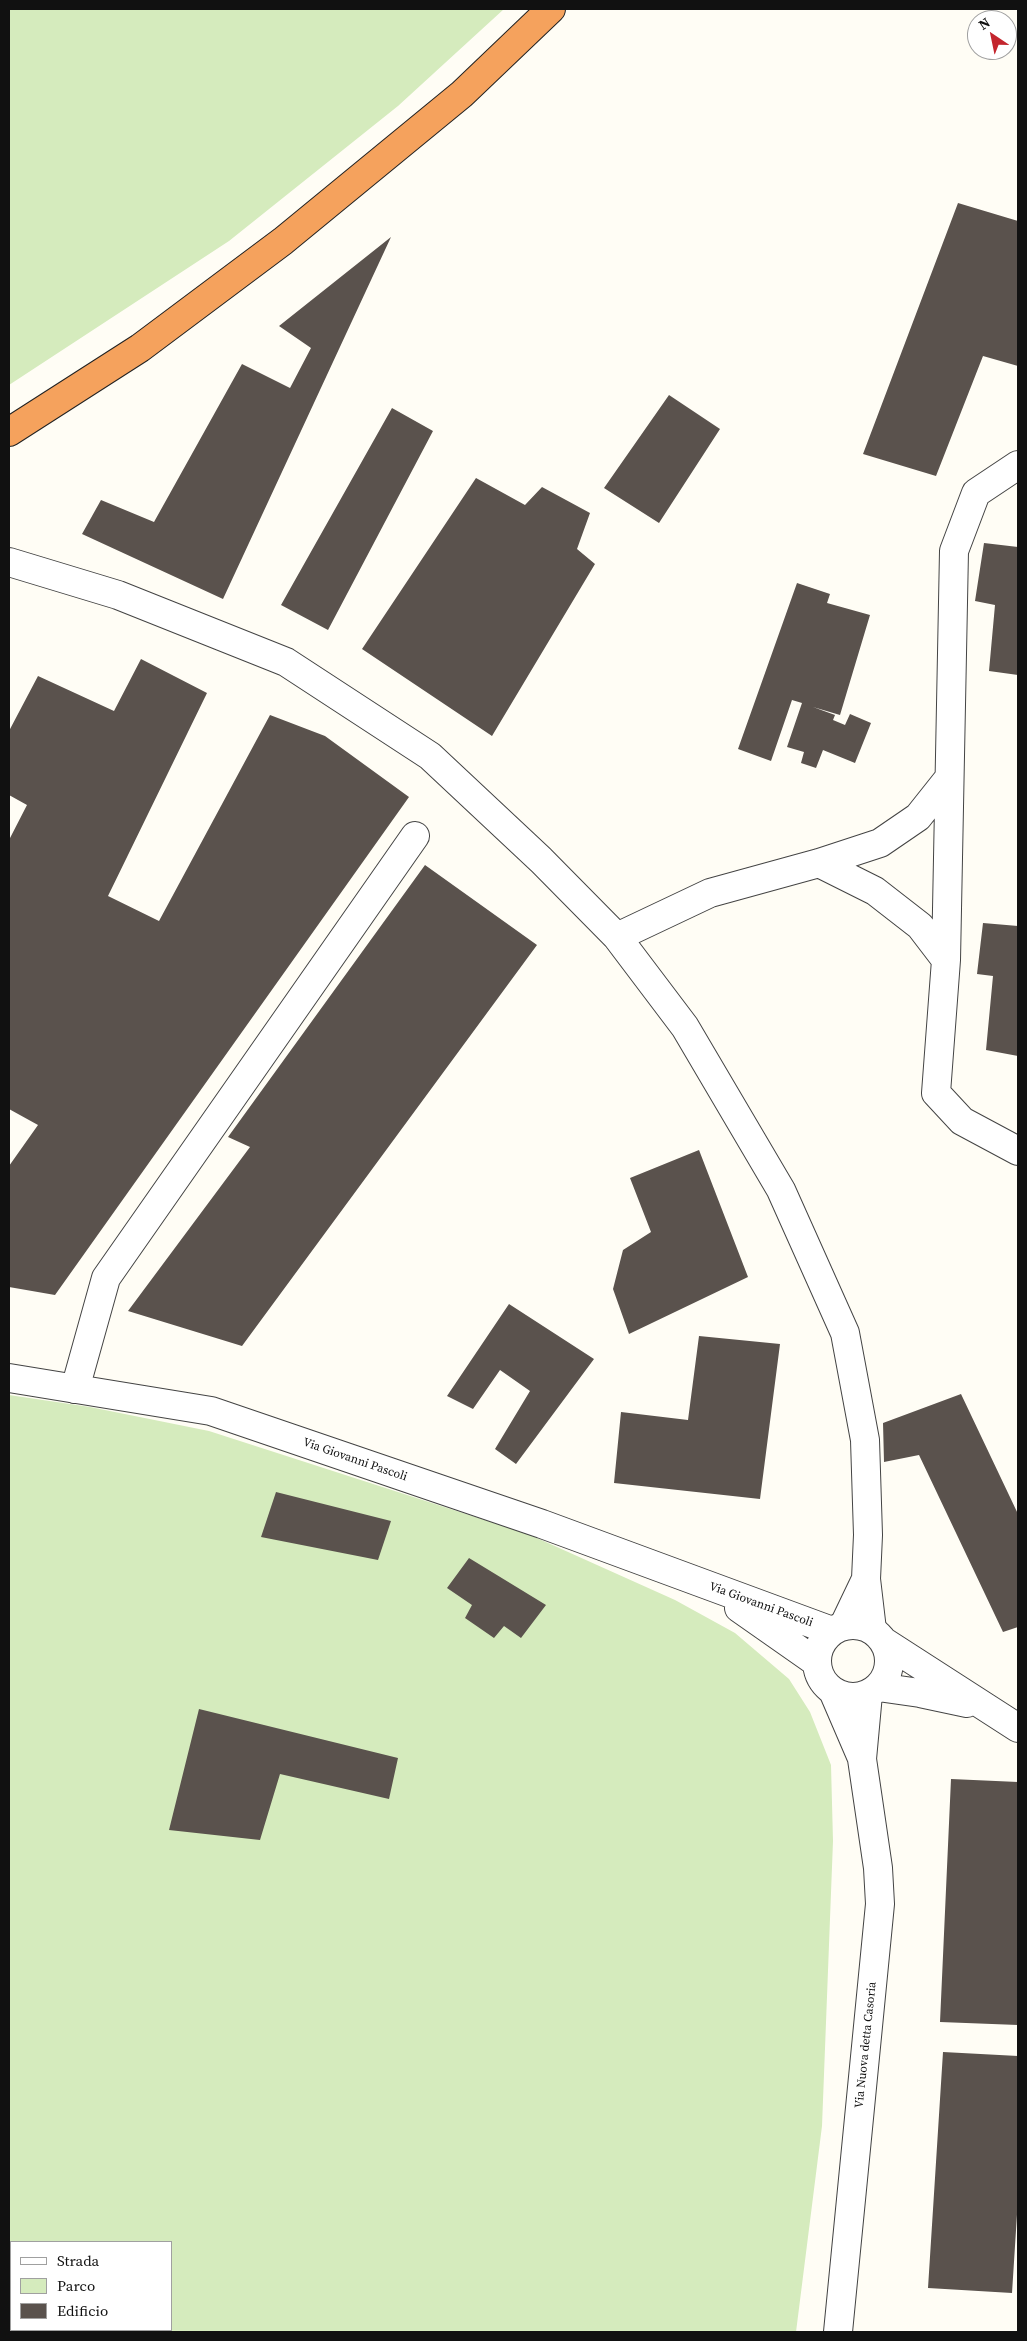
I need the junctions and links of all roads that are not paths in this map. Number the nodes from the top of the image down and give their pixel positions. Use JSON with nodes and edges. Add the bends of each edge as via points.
{"nodes":[{"id":1,"x":551,"y":9,"type":"edge"},
{"id":2,"x":9,"y":432,"type":"edge"},
{"id":3,"x":1018,"y":465,"type":"edge"},
{"id":4,"x":9,"y":562,"type":"edge"},
{"id":5,"x":949,"y":778,"type":"junction"},
{"id":6,"x":415,"y":836,"type":"dead end"},
{"id":7,"x":819,"y":863,"type":"junction"},
{"id":8,"x":617,"y":936,"type":"junction"},
{"id":9,"x":946,"y":960,"type":"junction"},
{"id":10,"x":1018,"y":1151,"type":"edge"},
{"id":11,"x":9,"y":1378,"type":"edge"},
{"id":12,"x":75,"y":1389,"type":"junction"},
{"id":13,"x":691,"y":1579,"type":"junction"},
{"id":14,"x":866,"y":1579,"type":"junction"},
{"id":15,"x":838,"y":1628,"type":"junction"},
{"id":16,"x":878,"y":1635,"type":"junction"},
{"id":17,"x":816,"y":1662,"type":"junction"},
{"id":18,"x":873,"y":1690,"type":"junction"},
{"id":19,"x":833,"y":1691,"type":"junction"},
{"id":20,"x":985,"y":1708,"type":"junction"},
{"id":21,"x":1018,"y":1728,"type":"edge"},
{"id":22,"x":862,"y":1759,"type":"junction"},
{"id":23,"x":838,"y":2332,"type":"edge"}],
"edges":[{"from":1,"to":2,"type":"highway","via":[[462,94],[283,241],[140,348]]},
{"from":3,"to":5,"type":"street","via":[[976,493],[954,551]]},
{"from":4,"to":8,"type":"street","via":[[118,595],[286,662],[430,756],[542,860]]},
{"from":5,"to":7,"type":"street","via":[[918,817],[880,843]]},
{"from":5,"to":9,"type":"street"},
{"from":6,"to":12,"type":"street","via":[[106,1278]]},
{"from":7,"to":8,"type":"street","via":[[710,893]]},
{"from":7,"to":9,"type":"street","via":[[875,891],[920,926]]},
{"from":8,"to":14,"type":"street","via":[[685,1027],[781,1190],[845,1333],[865,1440]]},
{"from":9,"to":10,"type":"street","via":[[936,1093],[962,1121]]},
{"from":11,"to":12,"type":"street","name":"Via Giovanni Pascoli"},
{"from":12,"to":13,"type":"street","name":"Via Giovanni Pascoli","via":[[211,1411],[542,1524]]},
{"from":13,"to":15,"type":"street","name":"Via Giovanni Pascoli"},
{"from":13,"to":17,"type":"street","name":"Via Giovanni Pascoli"},
{"from":14,"to":15,"type":"street"},
{"from":14,"to":16,"type":"street"},
{"from":15,"to":16,"type":"street","via":[[857,1625]]},
{"from":15,"to":17,"type":"street","via":[[819,1647]]},
{"from":16,"to":18,"type":"street","via":[[889,1656],[888,1670]]},
{"from":16,"to":20,"type":"street"},
{"from":17,"to":19,"type":"street","via":[[820,1677]]},
{"from":18,"to":19,"type":"street","via":[[860,1697]]},
{"from":18,"to":20,"type":"street","via":[[920,1693]]},
{"from":18,"to":22,"type":"street","name":"Via Nuova detta Casoria"},
{"from":19,"to":22,"type":"street","name":"Via Nuova detta Casoria"},
{"from":20,"to":21,"type":"street"},
{"from":22,"to":23,"type":"street","name":"Via Nuova detta Casoria","via":[[880,1904]]}]}
